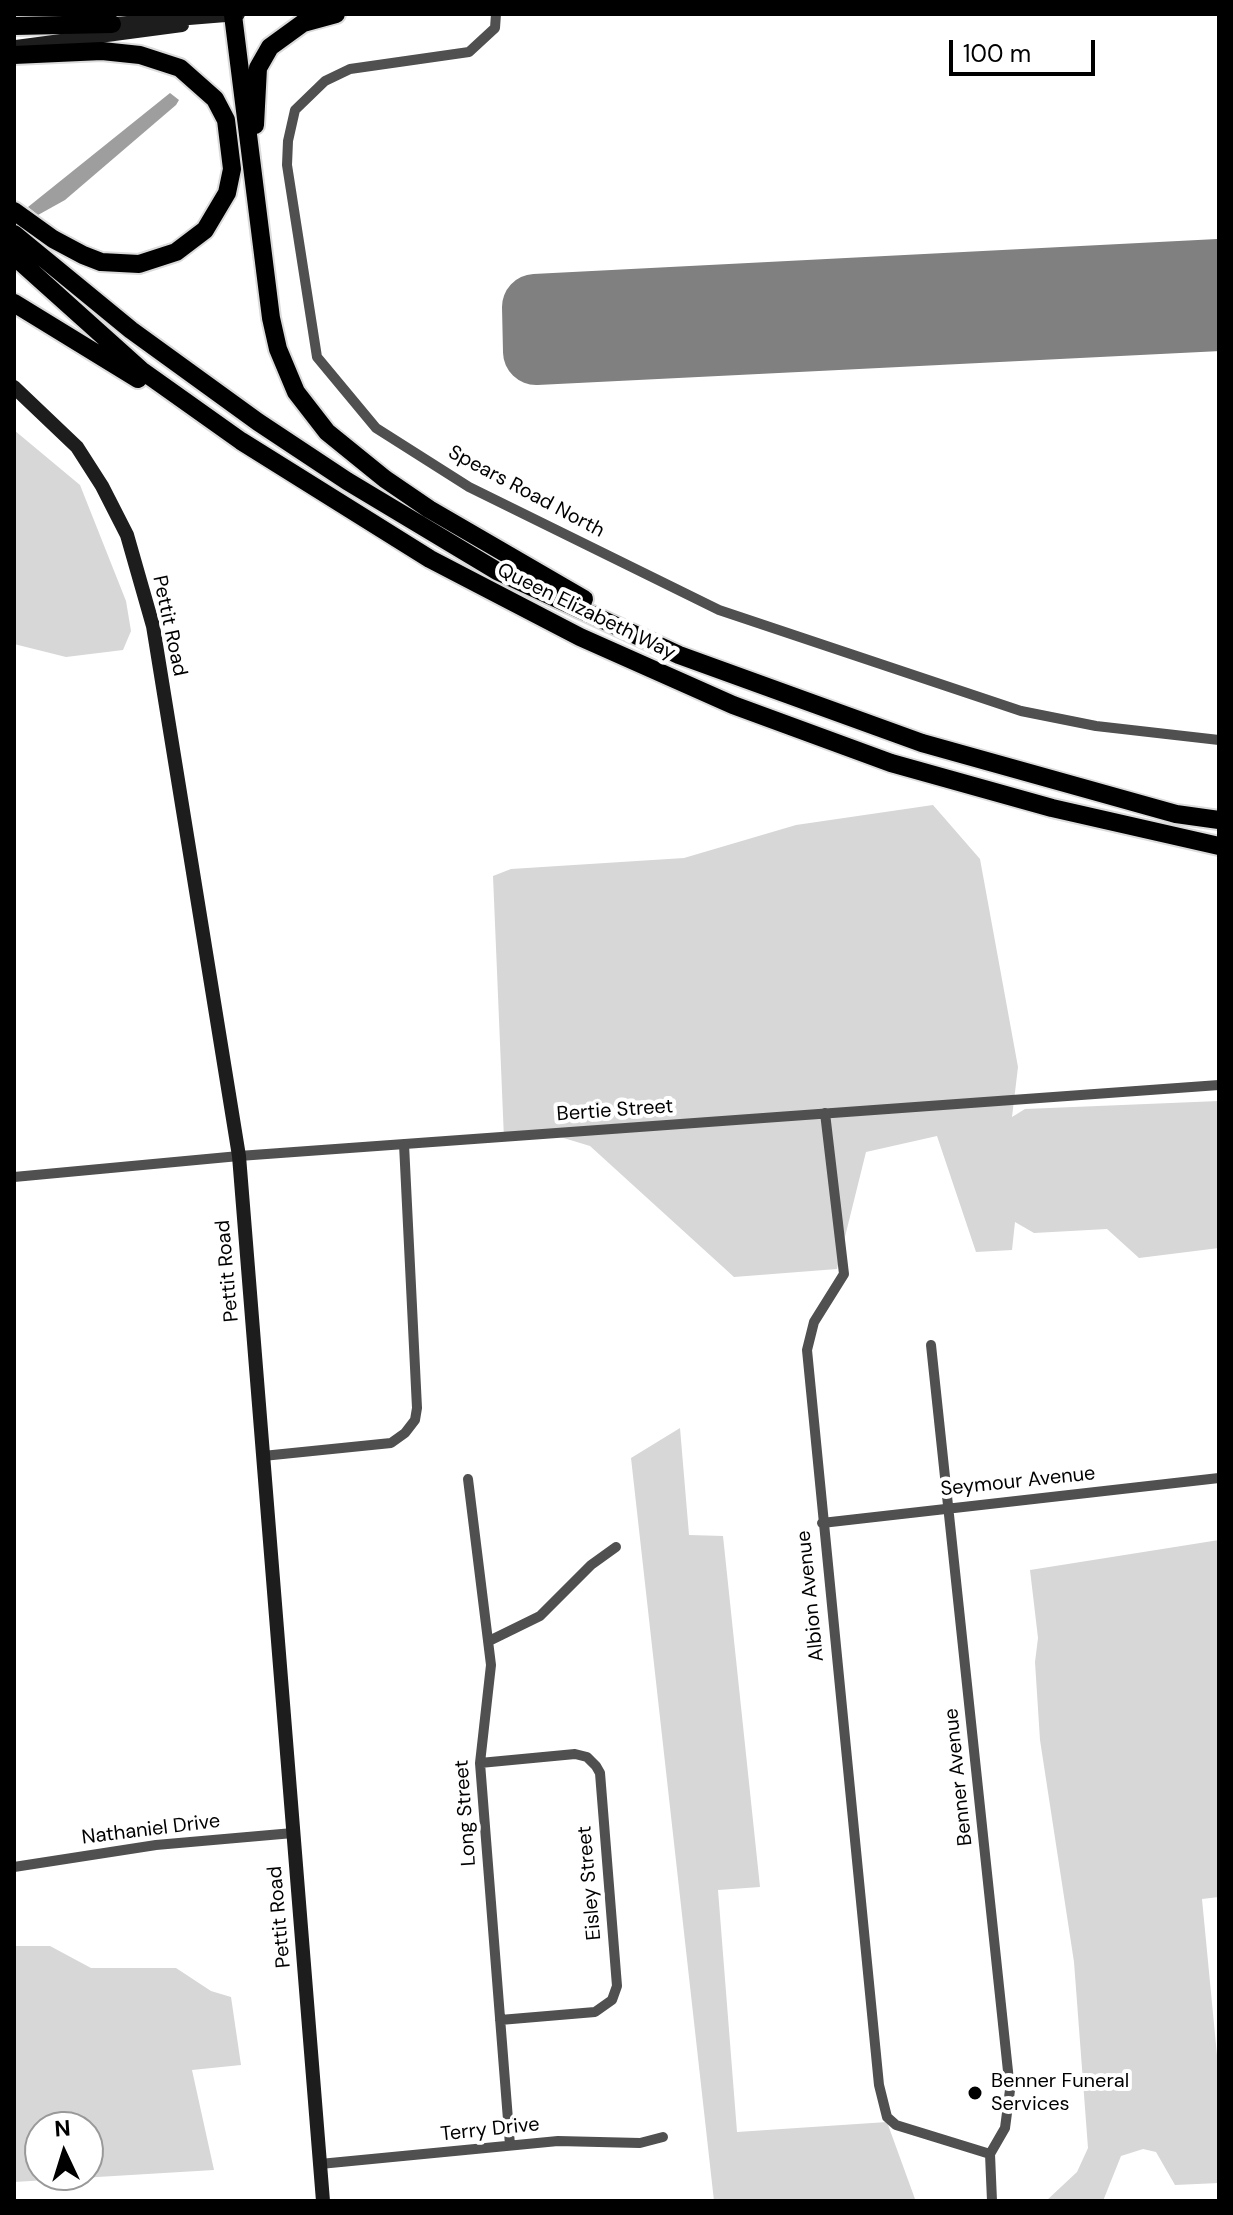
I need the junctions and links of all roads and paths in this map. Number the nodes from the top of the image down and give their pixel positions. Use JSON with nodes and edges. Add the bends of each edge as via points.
{"nodes":[{"id":1,"x":168,"y":14,"type":"edge"},
{"id":2,"x":235,"y":14,"type":"edge"},
{"id":3,"x":336,"y":14,"type":"edge"},
{"id":4,"x":496,"y":14,"type":"edge"},
{"id":5,"x":152,"y":20,"type":"junction"},
{"id":6,"x":112,"y":24,"type":"junction"},
{"id":7,"x":14,"y":26,"type":"edge"},
{"id":8,"x":14,"y":35,"type":"edge"},
{"id":9,"x":14,"y":48,"type":"edge"},
{"id":10,"x":14,"y":55,"type":"edge"},
{"id":11,"x":253,"y":180,"type":"junction"},
{"id":12,"x":14,"y":211,"type":"edge"},
{"id":13,"x":14,"y":234,"type":"edge"},
{"id":14,"x":14,"y":256,"type":"edge"},
{"id":15,"x":14,"y":303,"type":"edge"},
{"id":16,"x":14,"y":387,"type":"edge"},
{"id":17,"x":241,"y":441,"type":"junction"},
{"id":18,"x":679,"y":655,"type":"junction"},
{"id":19,"x":1219,"y":740,"type":"edge"},
{"id":20,"x":1219,"y":820,"type":"edge"},
{"id":21,"x":1219,"y":846,"type":"edge"},
{"id":22,"x":1219,"y":1085,"type":"edge"},
{"id":23,"x":825,"y":1113,"type":"junction"},
{"id":24,"x":404,"y":1144,"type":"junction"},
{"id":25,"x":239,"y":1156,"type":"junction"},
{"id":26,"x":14,"y":1177,"type":"edge"},
{"id":27,"x":931,"y":1345,"type":"dead end"},
{"id":28,"x":263,"y":1456,"type":"junction"},
{"id":29,"x":1219,"y":1478,"type":"edge"},
{"id":30,"x":468,"y":1479,"type":"dead end"},
{"id":31,"x":949,"y":1508,"type":"junction"},
{"id":32,"x":822,"y":1523,"type":"junction"},
{"id":33,"x":616,"y":1547,"type":"dead end"},
{"id":34,"x":489,"y":1641,"type":"junction"},
{"id":35,"x":480,"y":1763,"type":"junction"},
{"id":36,"x":293,"y":1833,"type":"junction"},
{"id":37,"x":14,"y":1867,"type":"edge"},
{"id":38,"x":500,"y":2020,"type":"junction"},
{"id":39,"x":663,"y":2137,"type":"dead end"},
{"id":40,"x":510,"y":2145,"type":"junction"},
{"id":41,"x":990,"y":2154,"type":"junction"},
{"id":42,"x":320,"y":2164,"type":"junction"},
{"id":43,"x":323,"y":2201,"type":"edge"},
{"id":44,"x":992,"y":2201,"type":"edge"}],
"edges":[{"from":1,"to":5,"type":"street"},
{"from":2,"to":5,"type":"street"},
{"from":2,"to":9,"type":"street","via":[[162,30]]},
{"from":2,"to":11,"type":"highway"},
{"from":3,"to":11,"type":"highway","via":[[303,23],[270,47],[258,68]]},
{"from":4,"to":19,"type":"street","name":"Spears Road North","via":[[495,28],[469,52],[350,69],[325,81],[295,110],[287,165],[317,357],[376,428],[469,487],[719,610],[1021,711]]},
{"from":5,"to":6,"type":"street"},
{"from":6,"to":7,"type":"highway"},
{"from":6,"to":8,"type":"street"},
{"from":10,"to":12,"type":"highway","via":[[102,51],[140,55],[180,68],[199,81],[221,109],[232,145],[227,193],[205,230],[176,252],[139,264],[101,262],[83,255]]},
{"from":11,"to":18,"type":"highway","via":[[278,349],[296,392],[327,432],[429,509]]},
{"from":13,"to":18,"type":"highway","name":"Queen Elizabeth Way","via":[[131,330],[347,481],[497,571]]},
{"from":14,"to":17,"type":"highway","name":"Queen Elizabeth Way","via":[[141,370]]},
{"from":15,"to":17,"type":"highway"},
{"from":16,"to":25,"type":"street","name":"Pettit Road","via":[[77,447],[127,535],[153,626]]},
{"from":17,"to":21,"type":"highway","name":"Queen Elizabeth Way","via":[[430,559],[580,637],[733,705],[891,763],[1052,808]]},
{"from":18,"to":20,"type":"highway","name":"Queen Elizabeth Way","via":[[922,743],[1176,814]]},
{"from":22,"to":23,"type":"street","name":"Bertie Street"},
{"from":23,"to":24,"type":"street","name":"Bertie Street"},
{"from":23,"to":32,"type":"street","name":"Albion Avenue","via":[[844,1274],[814,1322],[807,1350]]},
{"from":24,"to":25,"type":"street","name":"Bertie Street"},
{"from":24,"to":28,"type":"street","via":[[415,1420],[391,1443]]},
{"from":25,"to":26,"type":"street","name":"Bertie Street"},
{"from":25,"to":28,"type":"street","name":"Pettit Road"},
{"from":27,"to":31,"type":"street","name":"Benner Avenue"},
{"from":28,"to":36,"type":"street","name":"Pettit Road"},
{"from":29,"to":31,"type":"street","name":"Seymour Avenue"},
{"from":30,"to":34,"type":"street","name":"Long Street"},
{"from":31,"to":32,"type":"street","name":"Seymour Avenue"},
{"from":31,"to":41,"type":"street","name":"Benner Avenue","via":[[1010,2090],[1005,2128]]},
{"from":32,"to":41,"type":"street","name":"Albion Avenue","via":[[879,2085],[887,2117],[896,2125]]},
{"from":33,"to":34,"type":"street","via":[[540,1616]]},
{"from":34,"to":35,"type":"street","name":"Long Street"},
{"from":35,"to":38,"type":"street","name":"Long Street"},
{"from":35,"to":38,"type":"street","name":"Eisley Street","via":[[575,1754],[596,1766],[617,1986],[612,2000],[595,2012]]},
{"from":36,"to":37,"type":"street","name":"Nathaniel Drive","via":[[169,1843]]},
{"from":36,"to":42,"type":"street","name":"Pettit Road"},
{"from":38,"to":40,"type":"street","name":"Long Street"},
{"from":39,"to":40,"type":"street","name":"Terry Drive","via":[[640,2143]]},
{"from":40,"to":42,"type":"street","name":"Terry Drive"},
{"from":41,"to":44,"type":"street","name":"Benner Avenue"},
{"from":42,"to":43,"type":"street","name":"Pettit Road"}]}
